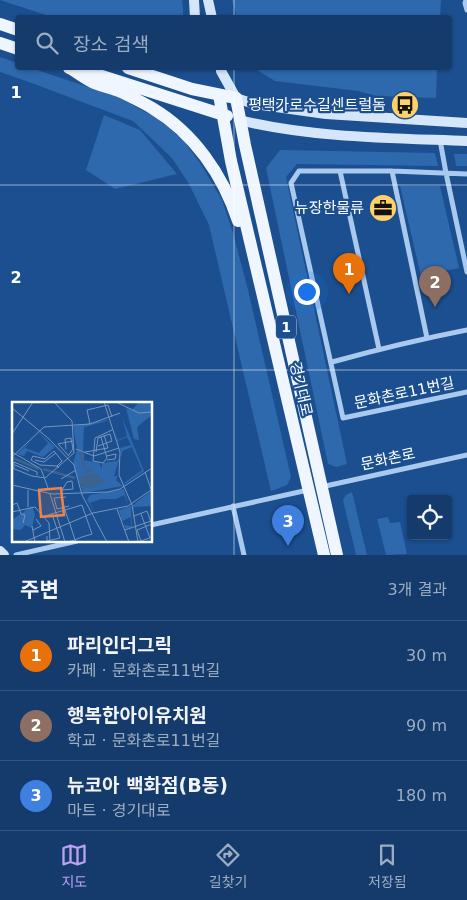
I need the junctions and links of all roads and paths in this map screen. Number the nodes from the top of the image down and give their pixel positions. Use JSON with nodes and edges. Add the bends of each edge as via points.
{"nodes":[{"id":1,"x":194,"y":0,"type":"edge"},
{"id":2,"x":208,"y":0,"type":"edge"},
{"id":3,"x":466,"y":0,"type":"edge"},
{"id":4,"x":467,"y":10,"type":"edge"},
{"id":5,"x":195,"y":15,"type":"edge"},
{"id":6,"x":211,"y":15,"type":"edge"},
{"id":7,"x":0,"y":24,"type":"edge"},
{"id":8,"x":15,"y":29,"type":"edge"},
{"id":9,"x":0,"y":43,"type":"edge"},
{"id":10,"x":15,"y":48,"type":"edge"},
{"id":11,"x":72,"y":70,"type":"edge"},
{"id":12,"x":82,"y":70,"type":"edge"},
{"id":13,"x":134,"y":70,"type":"edge"},
{"id":14,"x":221,"y":70,"type":"edge"},
{"id":15,"x":222,"y":70,"type":"edge"},
{"id":16,"x":219,"y":95,"type":"junction"},
{"id":17,"x":236,"y":98,"type":"junction"},
{"id":18,"x":222,"y":114,"type":"junction"},
{"id":19,"x":239,"y":120,"type":"junction"},
{"id":20,"x":467,"y":123,"type":"edge"},
{"id":21,"x":440,"y":140,"type":"junction"},
{"id":22,"x":467,"y":141,"type":"edge"},
{"id":23,"x":340,"y":171,"type":"junction"},
{"id":24,"x":392,"y":171,"type":"junction"},
{"id":25,"x":446,"y":173,"type":"junction"},
{"id":26,"x":467,"y":174,"type":"edge"},
{"id":27,"x":256,"y":267,"type":"junction"},
{"id":28,"x":467,"y":272,"type":"edge"},
{"id":29,"x":467,"y":330,"type":"edge"},
{"id":30,"x":428,"y":338,"type":"junction"},
{"id":31,"x":379,"y":349,"type":"junction"},
{"id":32,"x":332,"y":362,"type":"junction"},
{"id":33,"x":467,"y":392,"type":"edge"},
{"id":34,"x":467,"y":455,"type":"edge"},
{"id":35,"x":315,"y":488,"type":"junction"},
{"id":36,"x":232,"y":506,"type":"junction"},
{"id":37,"x":152,"y":525,"type":"edge"},
{"id":38,"x":74,"y":542,"type":"edge"},
{"id":39,"x":0,"y":550,"type":"edge"},
{"id":40,"x":4,"y":555,"type":"edge"},
{"id":41,"x":16,"y":555,"type":"edge"},
{"id":42,"x":244,"y":555,"type":"edge"},
{"id":43,"x":324,"y":555,"type":"edge"},
{"id":44,"x":337,"y":555,"type":"edge"}],
"edges":[{"from":1,"to":5,"type":"main road"},
{"from":2,"to":6,"type":"main road"},
{"from":3,"to":4,"type":"street"},
{"from":7,"to":8,"type":"main road"},
{"from":9,"to":10,"type":"main road"},
{"from":11,"to":27,"type":"main road","via":[[152,108],[179,127],[198,146],[234,208]]},
{"from":12,"to":18,"type":"main road"},
{"from":13,"to":16,"type":"main road"},
{"from":14,"to":16,"type":"main road"},
{"from":15,"to":17,"type":"main road"},
{"from":16,"to":17,"type":"main road"},
{"from":16,"to":18,"type":"main road","name":"경기대로","number":"1"},
{"from":17,"to":19,"type":"main road","name":"경기대로","number":"1"},
{"from":17,"to":20,"type":"main road","via":[[254,104],[326,114]]},
{"from":18,"to":19,"type":"main road"},
{"from":18,"to":27,"type":"main road","name":"경기대로","number":"1"},
{"from":19,"to":21,"type":"main road","via":[[321,134]]},
{"from":19,"to":35,"type":"main road","name":"경기대로","number":"1"},
{"from":21,"to":22,"type":"main road"},
{"from":21,"to":25,"type":"street"},
{"from":23,"to":24,"type":"street","name":"문화촌로11번길"},
{"from":23,"to":31,"type":"street"},
{"from":23,"to":32,"type":"street","name":"문화촌로11번길","via":[[299,170],[291,183]]},
{"from":24,"to":25,"type":"street","name":"문화촌로11번길"},
{"from":24,"to":30,"type":"street"},
{"from":25,"to":26,"type":"street","name":"문화촌로11번길"},
{"from":25,"to":28,"type":"street"},
{"from":27,"to":35,"type":"main road","name":"경기대로","number":"1"},
{"from":29,"to":30,"type":"street"},
{"from":30,"to":31,"type":"street"},
{"from":31,"to":32,"type":"street"},
{"from":32,"to":33,"type":"street","name":"문화촌로11번길","via":[[343,418]]},
{"from":34,"to":35,"type":"street","name":"문화촌로"},
{"from":35,"to":36,"type":"street","name":"문화촌로"},
{"from":35,"to":43,"type":"main road","name":"경기대로","number":"1"},
{"from":35,"to":44,"type":"main road","name":"경기대로","number":"1"},
{"from":36,"to":37,"type":"street","name":"문화촌로"},
{"from":36,"to":42,"type":"street"},
{"from":38,"to":41,"type":"street"},
{"from":39,"to":40,"type":"main road"}]}
